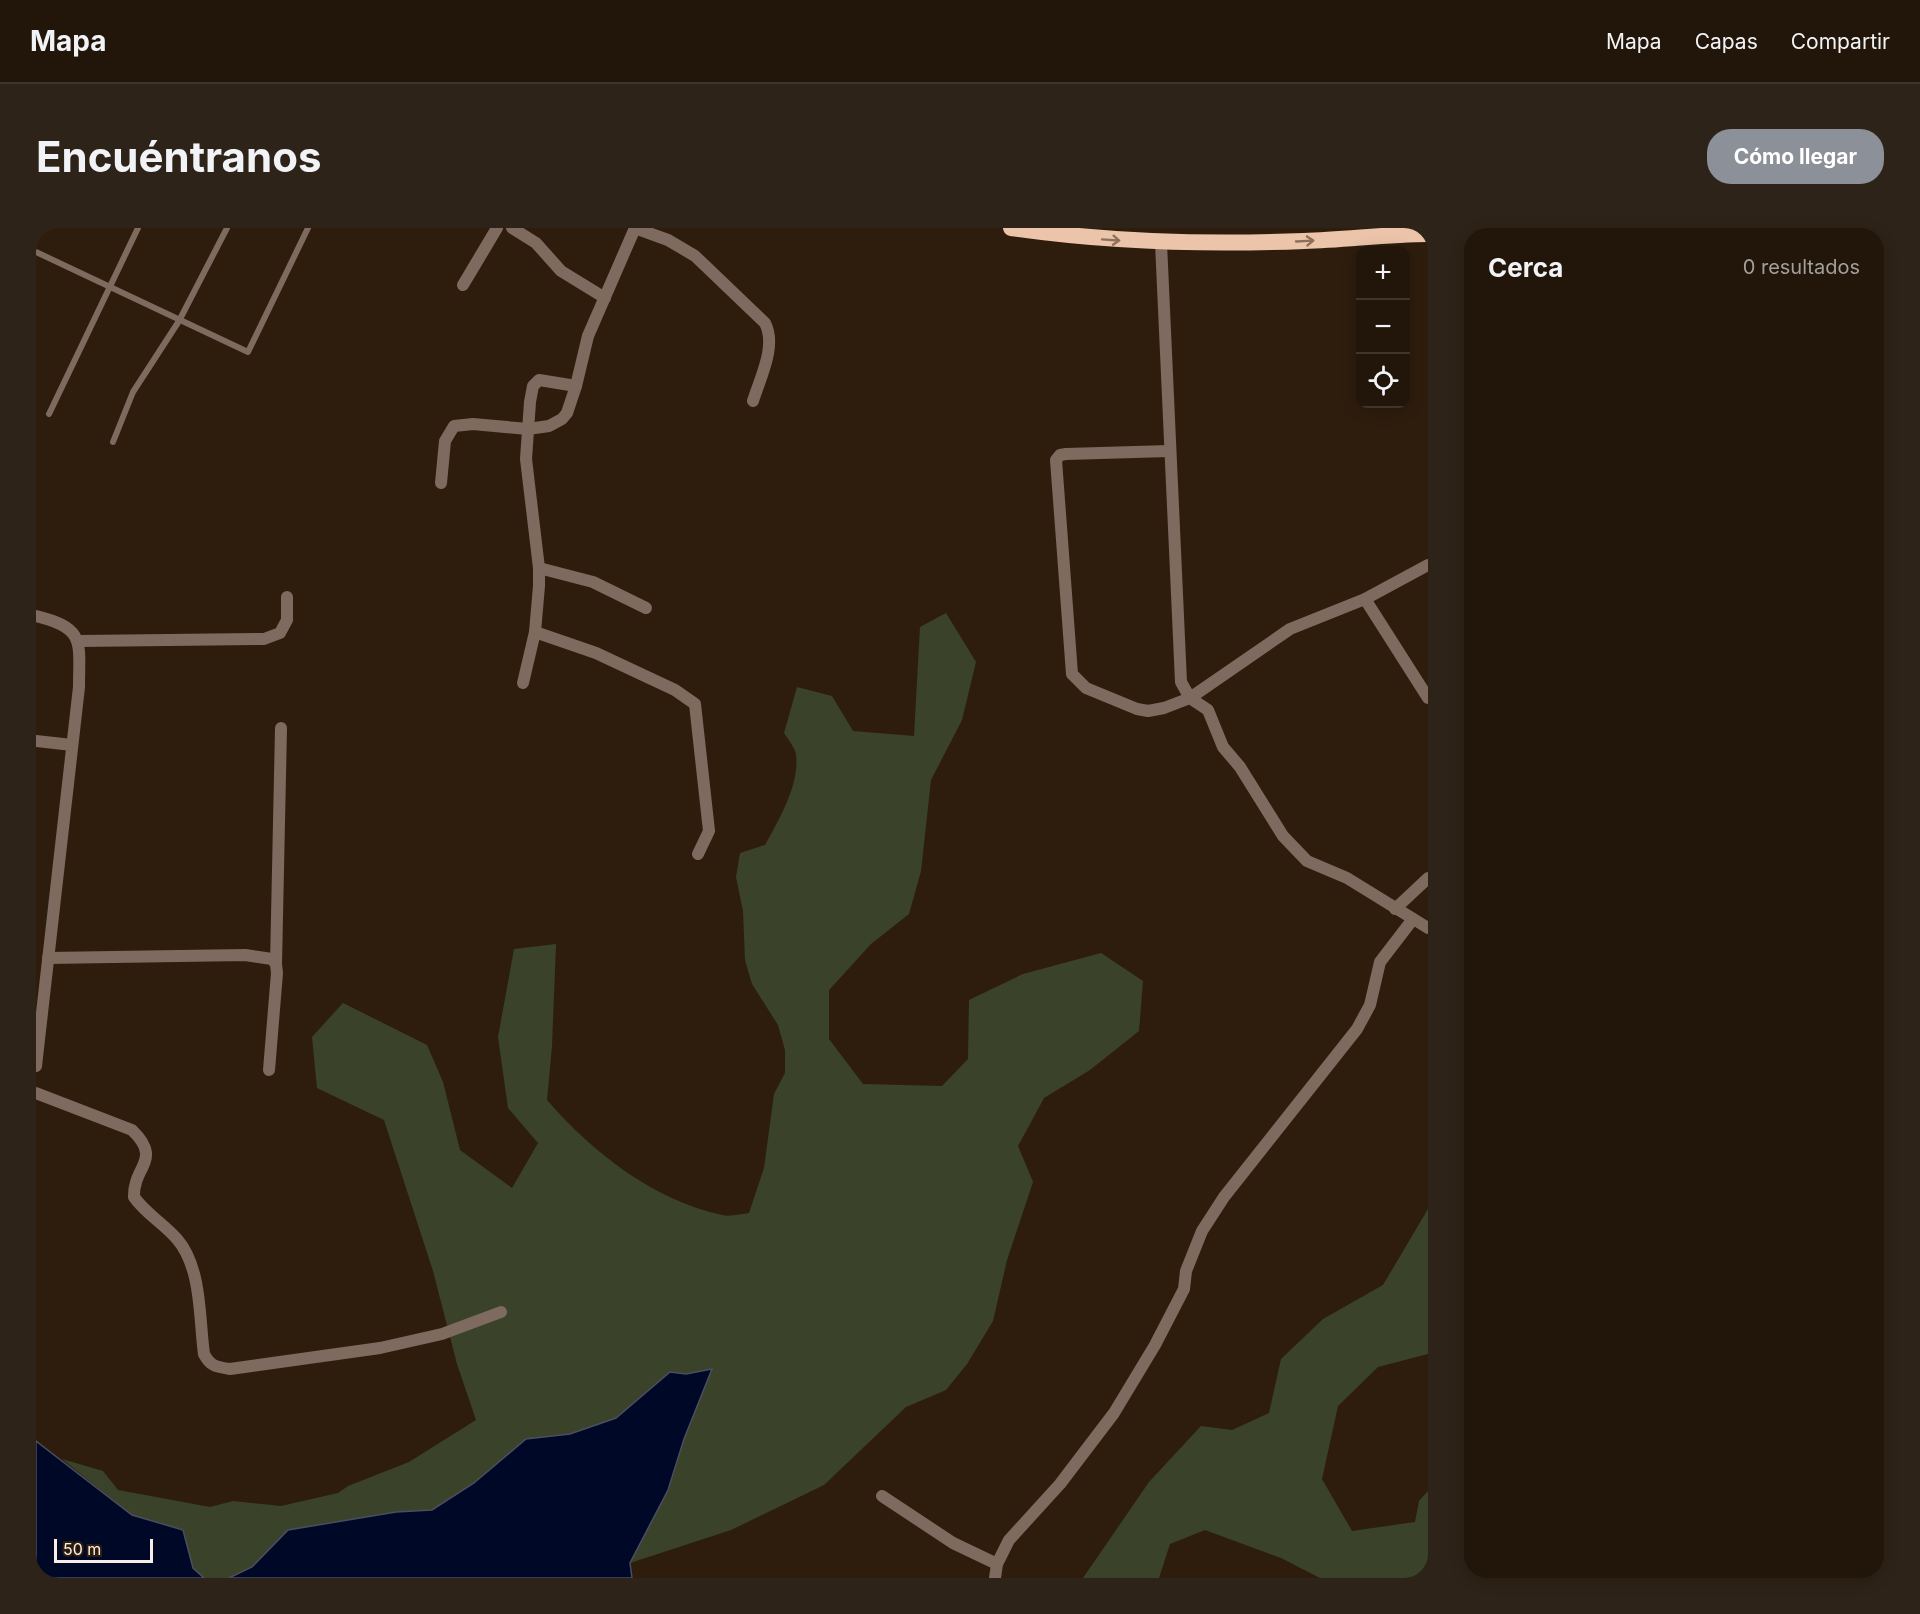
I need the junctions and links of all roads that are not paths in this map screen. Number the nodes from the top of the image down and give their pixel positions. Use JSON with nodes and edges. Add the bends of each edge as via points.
{"nodes":[{"id":1,"x":41,"y":228,"type":"edge"},
{"id":2,"x":138,"y":228,"type":"edge"},
{"id":3,"x":226,"y":228,"type":"edge"},
{"id":4,"x":308,"y":228,"type":"edge"},
{"id":5,"x":497,"y":228,"type":"edge"},
{"id":6,"x":512,"y":228,"type":"edge"},
{"id":7,"x":635,"y":228,"type":"edge"},
{"id":8,"x":1011,"y":228,"type":"edge"},
{"id":9,"x":1428,"y":234,"type":"edge"},
{"id":10,"x":36,"y":238,"type":"edge"},
{"id":11,"x":1161,"y":243,"type":"junction"},
{"id":12,"x":36,"y":252,"type":"edge"},
{"id":13,"x":463,"y":285,"type":"dead end"},
{"id":14,"x":110,"y":286,"type":"junction"},
{"id":15,"x":605,"y":298,"type":"junction"},
{"id":16,"x":179,"y":321,"type":"junction"},
{"id":17,"x":576,"y":386,"type":"junction"},
{"id":18,"x":753,"y":401,"type":"dead end"},
{"id":19,"x":49,"y":414,"type":"dead end"},
{"id":20,"x":528,"y":429,"type":"junction"},
{"id":21,"x":113,"y":442,"type":"dead end"},
{"id":22,"x":1169,"y":451,"type":"junction"},
{"id":23,"x":441,"y":483,"type":"dead end"},
{"id":24,"x":1428,"y":565,"type":"edge"},
{"id":25,"x":539,"y":568,"type":"junction"},
{"id":26,"x":287,"y":597,"type":"dead end"},
{"id":27,"x":1365,"y":599,"type":"junction"},
{"id":28,"x":646,"y":608,"type":"dead end"},
{"id":29,"x":36,"y":616,"type":"edge"},
{"id":30,"x":535,"y":632,"type":"junction"},
{"id":31,"x":79,"y":641,"type":"junction"},
{"id":32,"x":523,"y":683,"type":"dead end"},
{"id":33,"x":1428,"y":698,"type":"edge"},
{"id":34,"x":1190,"y":699,"type":"junction"},
{"id":35,"x":281,"y":728,"type":"dead end"},
{"id":36,"x":36,"y":741,"type":"edge"},
{"id":37,"x":72,"y":745,"type":"junction"},
{"id":38,"x":698,"y":854,"type":"dead end"},
{"id":39,"x":1428,"y":878,"type":"edge"},
{"id":40,"x":1395,"y":909,"type":"junction"},
{"id":41,"x":1413,"y":919,"type":"junction"},
{"id":42,"x":1428,"y":928,"type":"edge"},
{"id":43,"x":48,"y":958,"type":"junction"},
{"id":44,"x":276,"y":964,"type":"junction"},
{"id":45,"x":36,"y":1059,"type":"edge"},
{"id":46,"x":269,"y":1070,"type":"dead end"},
{"id":47,"x":36,"y":1093,"type":"edge"},
{"id":48,"x":501,"y":1312,"type":"dead end"},
{"id":49,"x":882,"y":1497,"type":"dead end"},
{"id":50,"x":997,"y":1564,"type":"junction"},
{"id":51,"x":995,"y":1578,"type":"edge"}],
"edges":[{"from":1,"to":10,"type":"lane"},
{"from":2,"to":14,"type":"lane"},
{"from":3,"to":16,"type":"lane"},
{"from":4,"to":16,"type":"lane","via":[[248,352]]},
{"from":5,"to":13,"type":"street"},
{"from":6,"to":15,"type":"street","via":[[536,243],[561,271]]},
{"from":7,"to":15,"type":"street"},
{"from":7,"to":18,"type":"street","via":[[668,240],[695,256],[765,323],[770,343]]},
{"from":8,"to":11,"type":"highway","one_way":true},
{"from":11,"to":9,"type":"highway","one_way":true,"via":[[1305,242]]},
{"from":11,"to":22,"type":"street"},
{"from":12,"to":14,"type":"lane"},
{"from":14,"to":16,"type":"lane"},
{"from":14,"to":19,"type":"lane"},
{"from":15,"to":17,"type":"street","via":[[588,336]]},
{"from":16,"to":21,"type":"lane","via":[[133,392]]},
{"from":17,"to":20,"type":"street","via":[[562,419],[549,426]]},
{"from":17,"to":20,"type":"street","via":[[546,379],[536,382]]},
{"from":20,"to":23,"type":"street","via":[[454,426],[445,441]]},
{"from":20,"to":25,"type":"street","via":[[528,489]]},
{"from":22,"to":34,"type":"street","via":[[1181,682]]},
{"from":22,"to":34,"type":"street","via":[[1066,454],[1056,460],[1066,613],[1072,674],[1078,683],[1148,711]]},
{"from":24,"to":27,"type":"street"},
{"from":25,"to":28,"type":"street","via":[[593,582]]},
{"from":25,"to":30,"type":"street"},
{"from":26,"to":31,"type":"street","via":[[287,620],[280,633],[264,639]]},
{"from":27,"to":33,"type":"street"},
{"from":27,"to":34,"type":"street","via":[[1290,629]]},
{"from":29,"to":31,"type":"street","via":[[70,629]]},
{"from":30,"to":32,"type":"street"},
{"from":30,"to":38,"type":"street","via":[[596,653],[675,690],[695,704],[709,831]]},
{"from":31,"to":37,"type":"street","via":[[79,687]]},
{"from":34,"to":40,"type":"street","via":[[1208,710],[1223,747],[1283,836],[1307,861],[1347,878]]},
{"from":35,"to":44,"type":"street"},
{"from":36,"to":37,"type":"street"},
{"from":37,"to":43,"type":"street"},
{"from":39,"to":40,"type":"street"},
{"from":40,"to":41,"type":"street"},
{"from":41,"to":42,"type":"street"},
{"from":41,"to":50,"type":"street","via":[[1380,962],[1370,1005],[1357,1029],[1224,1197],[1202,1231],[1177,1305],[1114,1413],[1060,1484],[1009,1540]]},
{"from":43,"to":44,"type":"street","via":[[245,955],[272,959]]},
{"from":43,"to":45,"type":"street"},
{"from":44,"to":46,"type":"street"},
{"from":47,"to":48,"type":"street","via":[[132,1130],[147,1148],[134,1197],[143,1210],[176,1238],[187,1255],[193,1269],[204,1354],[208,1363],[216,1367],[230,1369],[380,1348],[442,1334]]},
{"from":49,"to":50,"type":"street","via":[[952,1543]]},
{"from":50,"to":51,"type":"street"}]}
